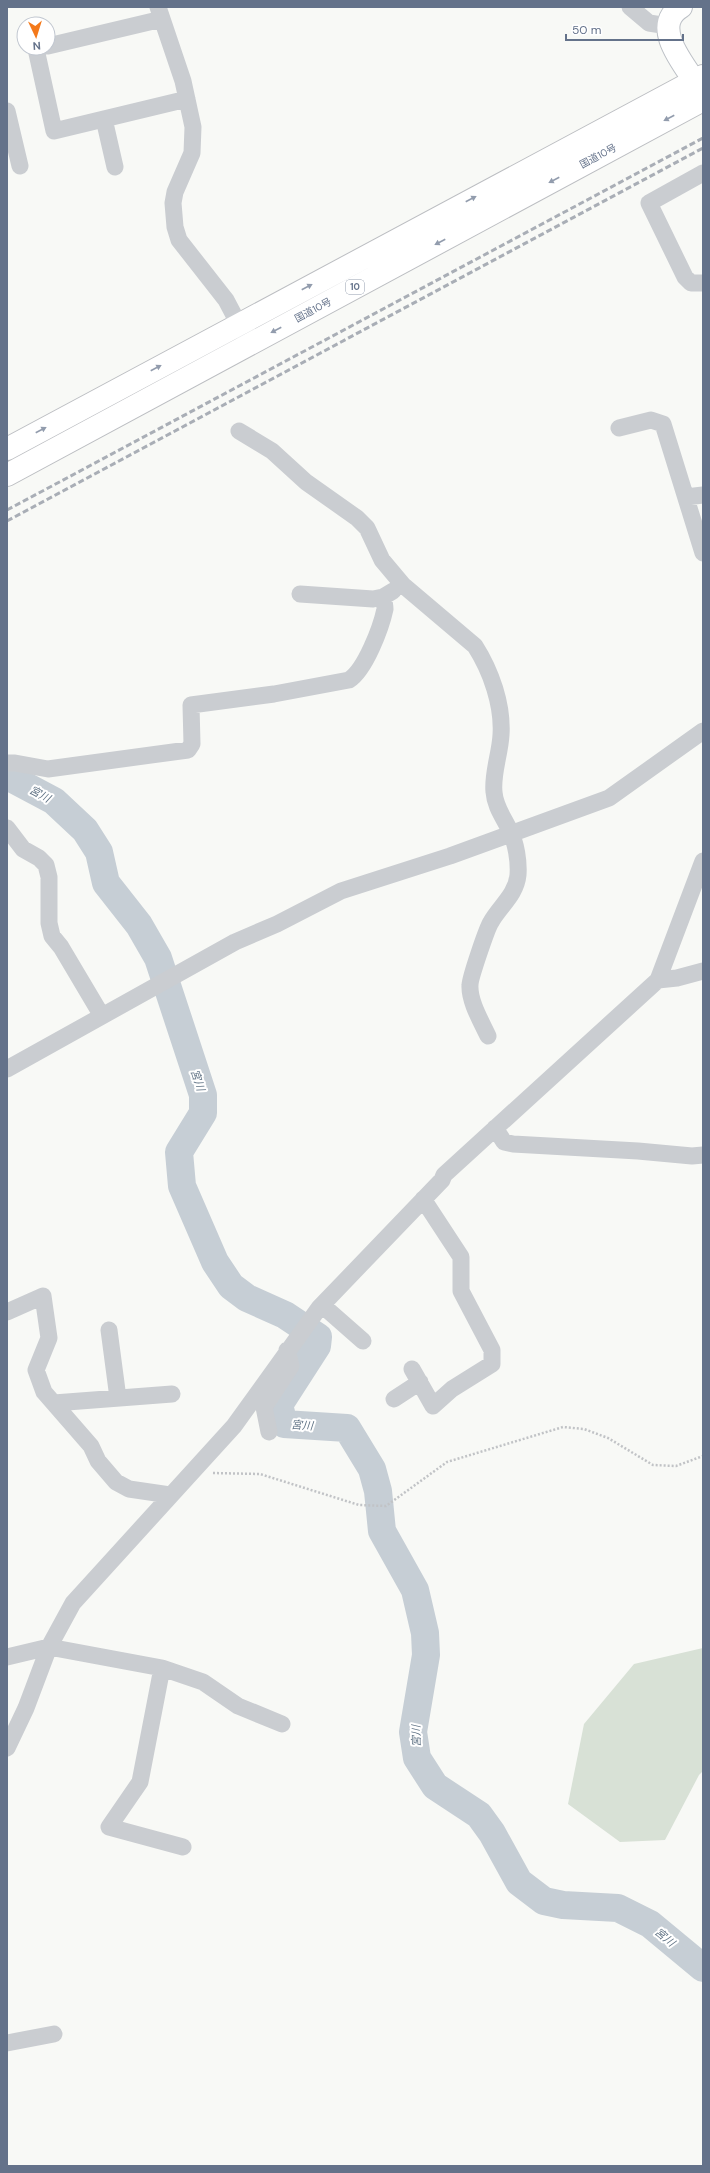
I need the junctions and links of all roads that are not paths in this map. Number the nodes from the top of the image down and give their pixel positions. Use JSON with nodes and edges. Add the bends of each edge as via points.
{"nodes":[{"id":1,"x":630,"y":7,"type":"edge"},
{"id":2,"x":681,"y":7,"type":"edge"},
{"id":3,"x":160,"y":13,"type":"edge"},
{"id":4,"x":668,"y":26,"type":"junction"},
{"id":5,"x":56,"y":44,"type":"edge"},
{"id":6,"x":38,"y":56,"type":"edge"},
{"id":7,"x":700,"y":83,"type":"edge"},
{"id":8,"x":187,"y":99,"type":"junction"},
{"id":9,"x":703,"y":100,"type":"edge"},
{"id":10,"x":7,"y":111,"type":"edge"},
{"id":11,"x":104,"y":119,"type":"junction"},
{"id":12,"x":20,"y":166,"type":"dead end"},
{"id":13,"x":115,"y":167,"type":"dead end"},
{"id":14,"x":703,"y":173,"type":"edge"},
{"id":15,"x":703,"y":283,"type":"edge"},
{"id":16,"x":238,"y":324,"type":"junction"},
{"id":17,"x":250,"y":345,"type":"junction"},
{"id":18,"x":619,"y":428,"type":"dead end"},
{"id":19,"x":239,"y":430,"type":"dead end"},
{"id":20,"x":7,"y":449,"type":"edge"},
{"id":21,"x":7,"y":475,"type":"edge"},
{"id":22,"x":703,"y":495,"type":"edge"},
{"id":23,"x":686,"y":497,"type":"junction"},
{"id":24,"x":703,"y":553,"type":"edge"},
{"id":25,"x":403,"y":585,"type":"junction"},
{"id":26,"x":300,"y":594,"type":"dead end"},
{"id":27,"x":383,"y":597,"type":"junction"},
{"id":28,"x":703,"y":731,"type":"edge"},
{"id":29,"x":7,"y":763,"type":"edge"},
{"id":30,"x":7,"y":828,"type":"edge"},
{"id":31,"x":511,"y":833,"type":"junction"},
{"id":32,"x":702,"y":864,"type":"edge"},
{"id":33,"x":703,"y":972,"type":"edge"},
{"id":34,"x":658,"y":980,"type":"junction"},
{"id":35,"x":102,"y":1016,"type":"junction"},
{"id":36,"x":488,"y":1036,"type":"dead end"},
{"id":37,"x":7,"y":1069,"type":"edge"},
{"id":38,"x":495,"y":1128,"type":"junction"},
{"id":39,"x":703,"y":1155,"type":"edge"},
{"id":40,"x":423,"y":1199,"type":"junction"},
{"id":41,"x":320,"y":1306,"type":"junction"},
{"id":42,"x":7,"y":1312,"type":"edge"},
{"id":43,"x":110,"y":1330,"type":"dead end"},
{"id":44,"x":363,"y":1341,"type":"dead end"},
{"id":45,"x":291,"y":1345,"type":"junction"},
{"id":46,"x":172,"y":1394,"type":"dead end"},
{"id":47,"x":118,"y":1398,"type":"junction"},
{"id":48,"x":394,"y":1399,"type":"dead end"},
{"id":49,"x":54,"y":1403,"type":"junction"},
{"id":50,"x":269,"y":1432,"type":"dead end"},
{"id":51,"x":170,"y":1495,"type":"junction"},
{"id":52,"x":49,"y":1647,"type":"junction"},
{"id":53,"x":7,"y":1657,"type":"edge"},
{"id":54,"x":162,"y":1668,"type":"junction"},
{"id":55,"x":282,"y":1724,"type":"dead end"},
{"id":56,"x":7,"y":1748,"type":"edge"},
{"id":57,"x":183,"y":1847,"type":"dead end"},
{"id":58,"x":54,"y":2034,"type":"dead end"},
{"id":59,"x":7,"y":2043,"type":"edge"}],
"edges":[{"from":1,"to":4,"type":"street","via":[[649,23]]},
{"from":2,"to":4,"type":"main road"},
{"from":3,"to":5,"type":"street"},
{"from":3,"to":8,"type":"street"},
{"from":4,"to":7,"type":"main road","via":[[673,48]]},
{"from":6,"to":11,"type":"street","via":[[54,131]]},
{"from":16,"to":7,"type":"main road","number":"10","one_way":true},
{"from":8,"to":11,"type":"street"},
{"from":8,"to":16,"type":"street","via":[[194,141],[192,153],[175,192],[175,227],[179,240],[226,300]]},
{"from":9,"to":17,"type":"main road","name":"国道10号","number":"10","one_way":true},
{"from":10,"to":12,"type":"street"},
{"from":11,"to":13,"type":"street"},
{"from":14,"to":15,"type":"street","via":[[649,203],[685,277],[691,283]]},
{"from":16,"to":17,"type":"street"},
{"from":20,"to":16,"type":"main road","number":"10","one_way":true},
{"from":17,"to":21,"type":"main road","name":"国道10号","number":"10"},
{"from":18,"to":23,"type":"street","via":[[651,420],[663,424]]},
{"from":19,"to":25,"type":"street","via":[[272,451],[306,482],[357,518],[366,528],[382,560]]},
{"from":22,"to":23,"type":"street"},
{"from":23,"to":24,"type":"street"},
{"from":25,"to":27,"type":"street"},
{"from":25,"to":31,"type":"street","via":[[475,646],[483,658],[501,718],[494,791],[496,806]]},
{"from":26,"to":27,"type":"street","via":[[373,599]]},
{"from":27,"to":29,"type":"street","via":[[385,608],[366,663],[356,676],[349,680],[274,694],[191,705],[192,744],[188,750],[48,769]]},
{"from":28,"to":31,"type":"street","via":[[609,798]]},
{"from":30,"to":35,"type":"street","via":[[23,849],[40,858],[46,865],[52,936]]},
{"from":31,"to":35,"type":"street","via":[[450,856],[341,891],[235,942]]},
{"from":31,"to":36,"type":"street","via":[[517,856],[518,876],[514,891],[491,922],[470,984],[472,999]]},
{"from":32,"to":34,"type":"street"},
{"from":33,"to":34,"type":"street"},
{"from":34,"to":38,"type":"street"},
{"from":35,"to":37,"type":"street"},
{"from":38,"to":39,"type":"street","via":[[504,1142],[513,1144]]},
{"from":38,"to":40,"type":"street","via":[[444,1174],[442,1180]]},
{"from":40,"to":41,"type":"street"},
{"from":40,"to":48,"type":"street","via":[[461,1257],[461,1291],[492,1350],[492,1364],[452,1390],[433,1406],[416,1376]]},
{"from":41,"to":44,"type":"street"},
{"from":41,"to":45,"type":"street"},
{"from":42,"to":49,"type":"street","via":[[43,1296],[49,1338],[36,1370],[44,1392]]},
{"from":43,"to":47,"type":"street"},
{"from":45,"to":50,"type":"street","via":[[291,1366],[264,1407]]},
{"from":45,"to":51,"type":"street","via":[[234,1426]]},
{"from":46,"to":47,"type":"street"},
{"from":47,"to":49,"type":"street"},
{"from":49,"to":51,"type":"street","via":[[91,1446],[98,1461],[116,1482],[129,1489]]},
{"from":51,"to":52,"type":"street","via":[[73,1603]]},
{"from":52,"to":53,"type":"street"},
{"from":52,"to":54,"type":"street"},
{"from":52,"to":56,"type":"street","via":[[26,1708]]},
{"from":54,"to":55,"type":"street","via":[[203,1682],[238,1706]]},
{"from":54,"to":57,"type":"street","via":[[140,1782],[109,1827]]},
{"from":58,"to":59,"type":"street"}]}
